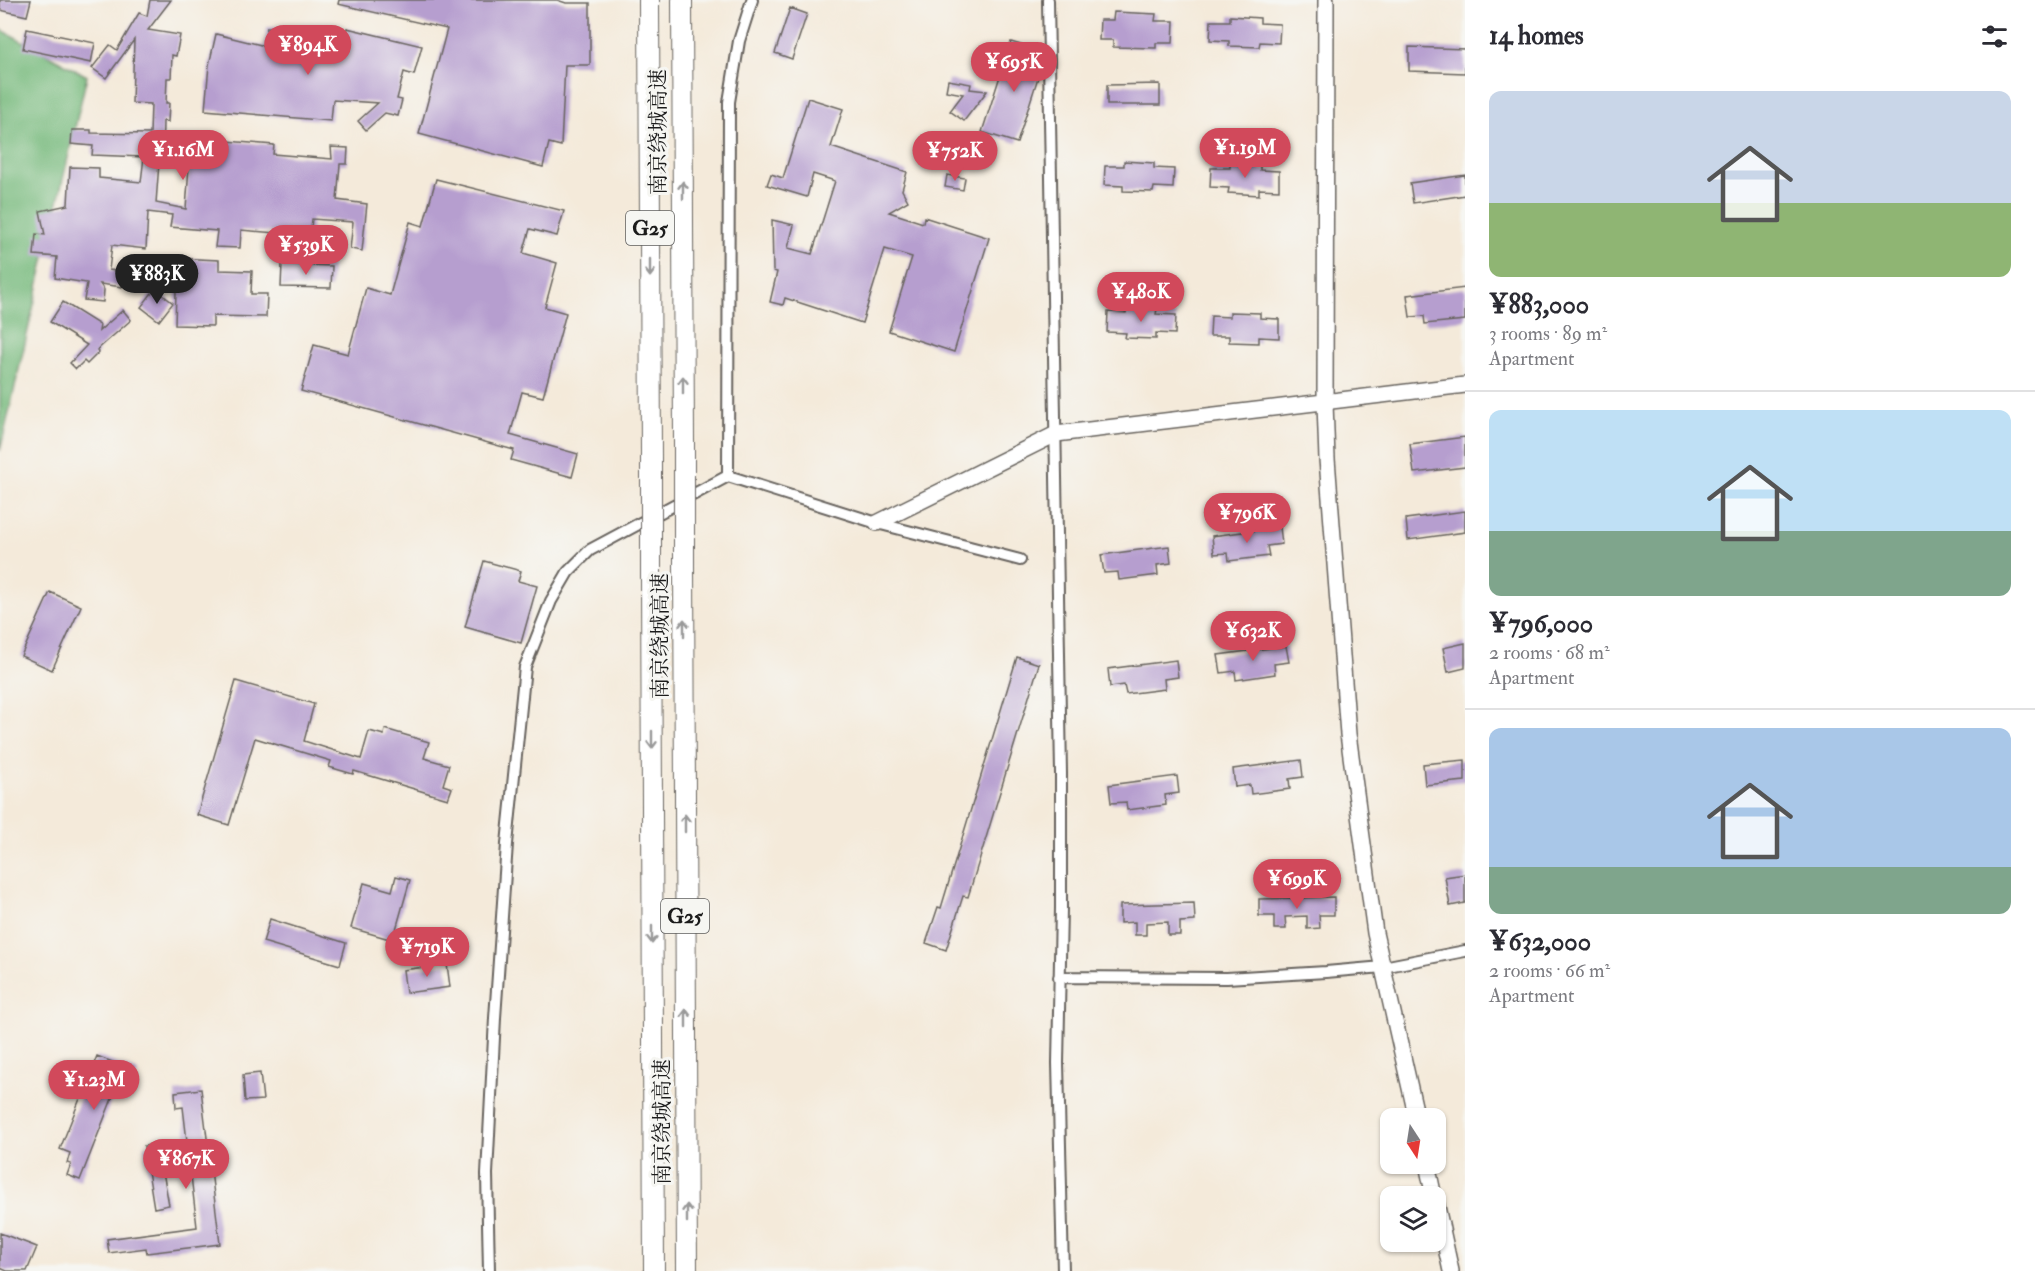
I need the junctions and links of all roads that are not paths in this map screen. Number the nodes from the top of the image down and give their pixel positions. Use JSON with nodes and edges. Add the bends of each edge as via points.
{"nodes":[{"id":1,"x":649,"y":0,"type":"edge"},
{"id":2,"x":682,"y":0,"type":"edge"},
{"id":3,"x":752,"y":0,"type":"edge"},
{"id":4,"x":1048,"y":0,"type":"edge"},
{"id":5,"x":1326,"y":0,"type":"edge"},
{"id":6,"x":1465,"y":385,"type":"edge"},
{"id":7,"x":1325,"y":403,"type":"junction"},
{"id":8,"x":1056,"y":434,"type":"junction"},
{"id":9,"x":728,"y":476,"type":"junction"},
{"id":10,"x":877,"y":523,"type":"junction"},
{"id":11,"x":1020,"y":560,"type":"dead end"},
{"id":12,"x":1465,"y":951,"type":"edge"},
{"id":13,"x":1383,"y":967,"type":"junction"},
{"id":14,"x":1059,"y":977,"type":"junction"},
{"id":15,"x":1415,"y":1108,"type":"edge"},
{"id":16,"x":1446,"y":1248,"type":"edge"},
{"id":17,"x":489,"y":1271,"type":"edge"},
{"id":18,"x":654,"y":1271,"type":"edge"},
{"id":19,"x":687,"y":1271,"type":"edge"},
{"id":20,"x":1064,"y":1271,"type":"edge"},
{"id":21,"x":1451,"y":1271,"type":"edge"}],
"edges":[{"from":1,"to":18,"type":"highway","name":"南京绕城高速","number":"G25","one_way":true,"bridge":true},
{"from":19,"to":2,"type":"highway","name":"南京绕城高速","number":"G25","one_way":true,"bridge":true},
{"from":3,"to":9,"type":"street","via":[[739,41],[729,102]]},
{"from":4,"to":8,"type":"street"},
{"from":5,"to":7,"type":"street"},
{"from":6,"to":7,"type":"street"},
{"from":7,"to":8,"type":"street"},
{"from":7,"to":13,"type":"street","via":[[1348,734]]},
{"from":8,"to":10,"type":"street"},
{"from":8,"to":14,"type":"street","via":[[1061,784]]},
{"from":9,"to":10,"type":"street"},
{"from":9,"to":17,"type":"street","via":[[590,549],[568,572],[551,601],[525,667],[495,1018],[487,1174]]},
{"from":10,"to":11,"type":"street"},
{"from":12,"to":13,"type":"street"},
{"from":13,"to":14,"type":"street","via":[[1227,978]]},
{"from":13,"to":15,"type":"street"},
{"from":14,"to":20,"type":"street","via":[[1059,1156]]},
{"from":16,"to":21,"type":"street"}]}
